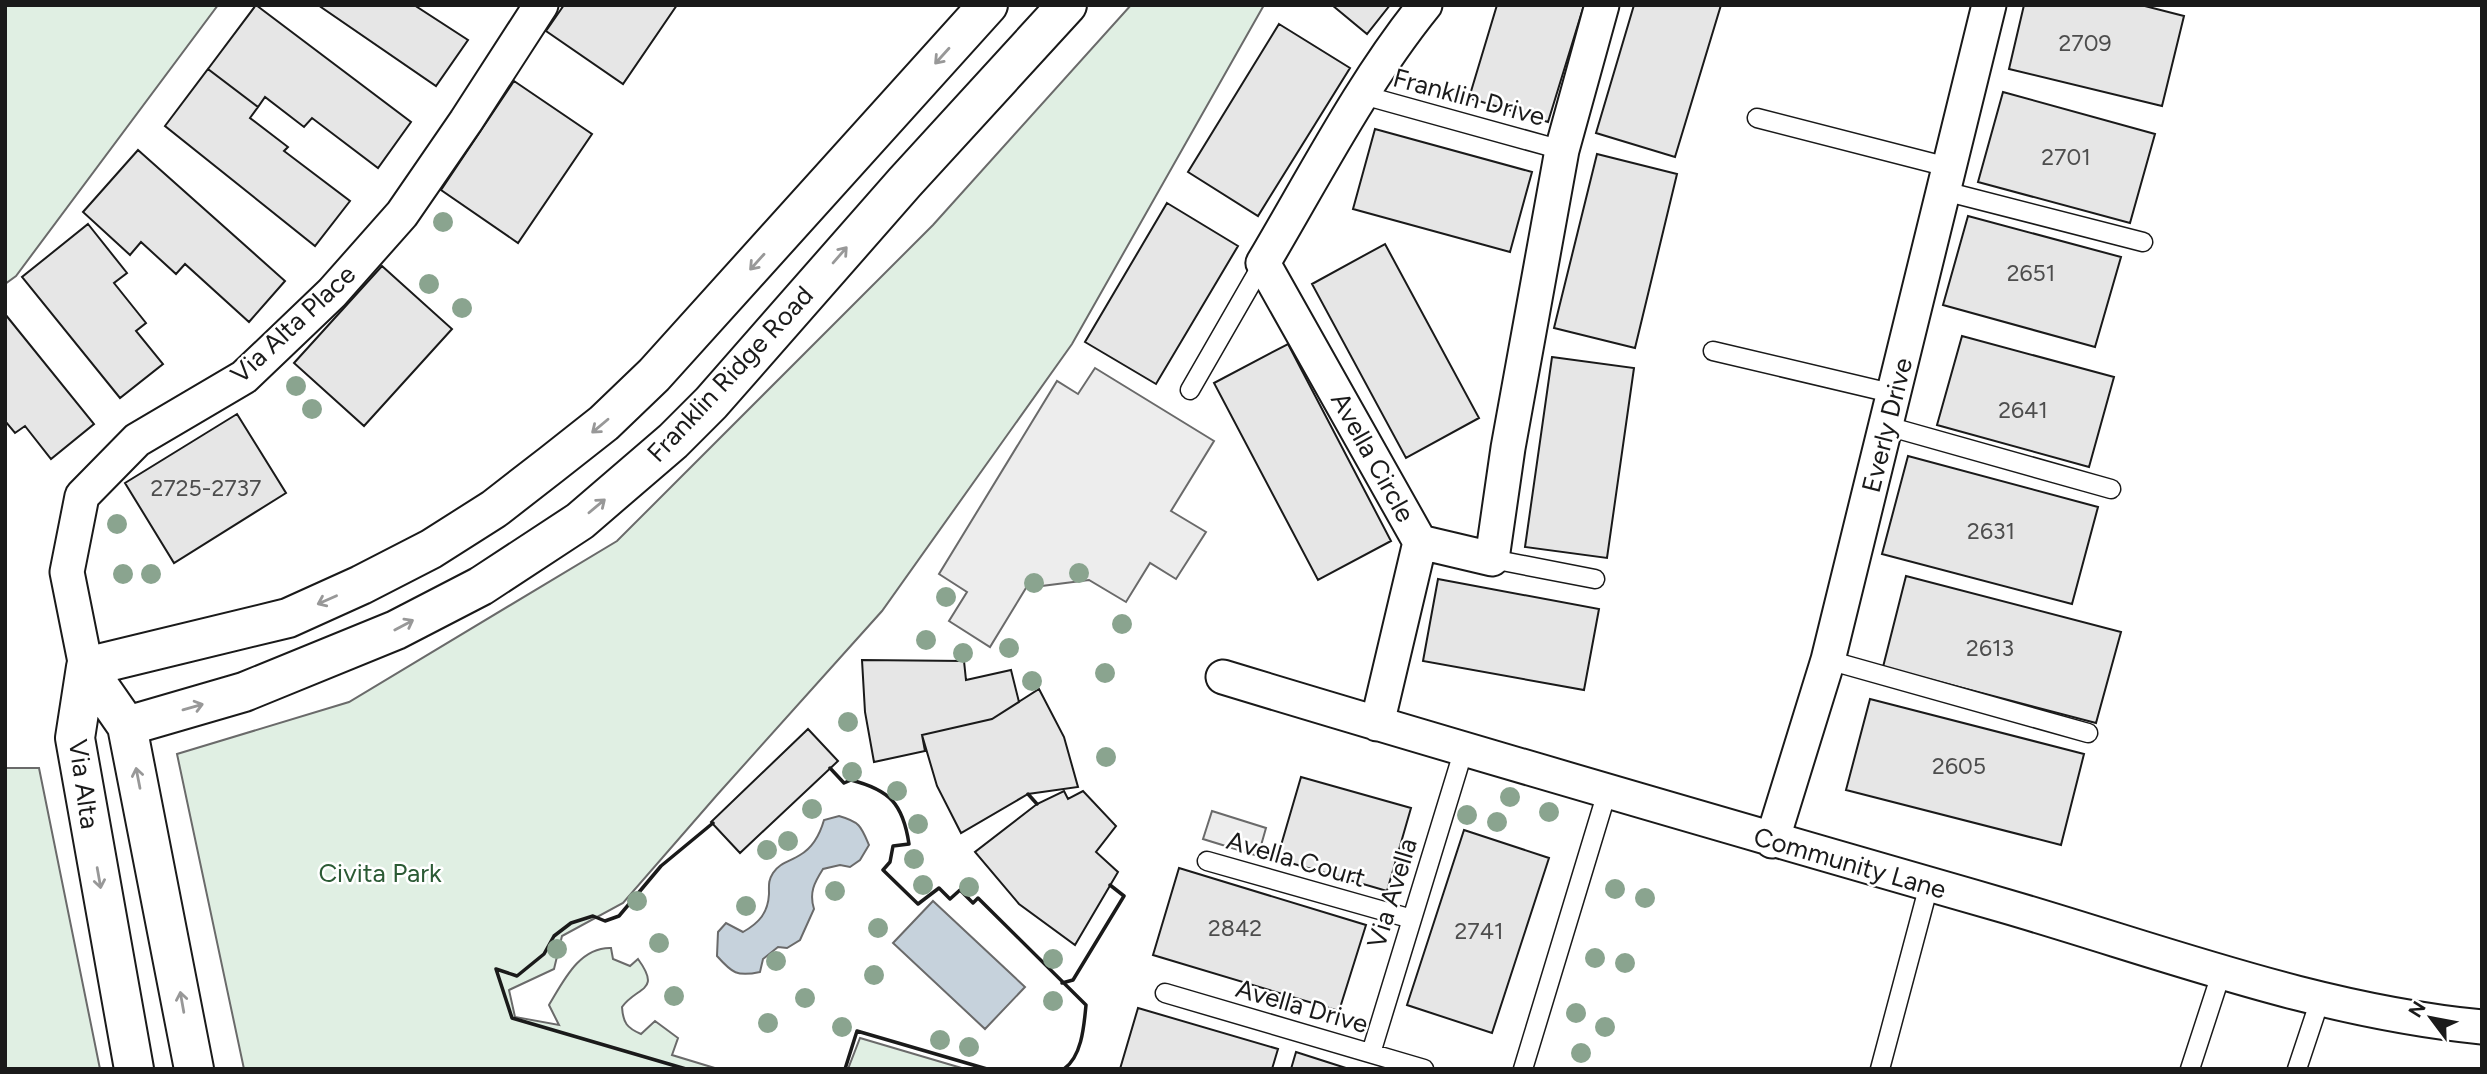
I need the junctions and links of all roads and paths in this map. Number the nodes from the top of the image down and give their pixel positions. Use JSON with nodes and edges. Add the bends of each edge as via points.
{"nodes":[{"id":1,"x":541,"y":5,"type":"edge"},
{"id":2,"x":988,"y":5,"type":"edge"},
{"id":3,"x":1067,"y":5,"type":"edge"},
{"id":4,"x":1426,"y":5,"type":"edge"},
{"id":5,"x":1602,"y":5,"type":"edge"},
{"id":6,"x":1989,"y":5,"type":"edge"},
{"id":7,"x":1363,"y":95,"type":"junction"},
{"id":8,"x":1757,"y":118,"type":"dead end"},
{"id":9,"x":1562,"y":150,"type":"junction"},
{"id":10,"x":1946,"y":179,"type":"junction"},
{"id":11,"x":2143,"y":242,"type":"dead end"},
{"id":12,"x":1264,"y":263,"type":"junction"},
{"id":13,"x":1713,"y":351,"type":"dead end"},
{"id":14,"x":1189,"y":390,"type":"dead end"},
{"id":15,"x":1891,"y":410,"type":"junction"},
{"id":16,"x":2111,"y":489,"type":"dead end"},
{"id":17,"x":1420,"y":542,"type":"junction"},
{"id":18,"x":1493,"y":559,"type":"junction"},
{"id":19,"x":1595,"y":579,"type":"dead end"},
{"id":20,"x":1828,"y":660,"type":"junction"},
{"id":21,"x":86,"y":667,"type":"junction"},
{"id":22,"x":1223,"y":677,"type":"dead end"},
{"id":23,"x":1377,"y":724,"type":"junction"},
{"id":24,"x":127,"y":726,"type":"junction"},
{"id":25,"x":2088,"y":733,"type":"dead end"},
{"id":26,"x":1464,"y":749,"type":"junction"},
{"id":27,"x":1606,"y":792,"type":"junction"},
{"id":28,"x":1772,"y":841,"type":"junction"},
{"id":29,"x":1207,"y":861,"type":"dead end"},
{"id":30,"x":1929,"y":885,"type":"junction"},
{"id":31,"x":1412,"y":919,"type":"junction"},
{"id":32,"x":2222,"y":971,"type":"junction"},
{"id":33,"x":1165,"y":993,"type":"dead end"},
{"id":34,"x":2320,"y":1000,"type":"junction"},
{"id":35,"x":2482,"y":1027,"type":"edge"},
{"id":36,"x":1371,"y":1053,"type":"junction"},
{"id":37,"x":1886,"y":1067,"type":"edge"},
{"id":38,"x":134,"y":1069,"type":"edge"},
{"id":39,"x":194,"y":1069,"type":"edge"},
{"id":40,"x":1424,"y":1069,"type":"edge"},
{"id":41,"x":1523,"y":1069,"type":"edge"},
{"id":42,"x":2190,"y":1069,"type":"edge"},
{"id":43,"x":2298,"y":1069,"type":"edge"}],
"edges":[{"from":1,"to":21,"type":"street","name":"Via Alta Place","via":[[402,214],[332,293],[244,377],[137,440],[82,496],[67,572]]},
{"from":2,"to":21,"type":"street","one_way":true,"via":[[654,374],[604,423],[494,509],[432,549],[288,618]]},
{"from":24,"to":3,"type":"street","name":"Franklin Ridge Road","one_way":true,"via":[[244,692],[396,630],[481,586],[580,521],[710,403]]},
{"from":4,"to":7,"type":"street"},
{"from":5,"to":9,"type":"street"},
{"from":6,"to":10,"type":"street","name":"Everly Drive"},
{"from":7,"to":9,"type":"lane","name":"Franklin Drive"},
{"from":7,"to":12,"type":"street"},
{"from":8,"to":10,"type":"lane"},
{"from":9,"to":18,"type":"street"},
{"from":10,"to":11,"type":"lane"},
{"from":10,"to":15,"type":"street","name":"Everly Drive"},
{"from":12,"to":14,"type":"lane"},
{"from":12,"to":17,"type":"street","name":"Avella Circle"},
{"from":13,"to":15,"type":"lane"},
{"from":15,"to":16,"type":"lane"},
{"from":15,"to":20,"type":"street","name":"Everly Drive"},
{"from":17,"to":18,"type":"street","name":"Avella Circle"},
{"from":17,"to":23,"type":"street"},
{"from":18,"to":19,"type":"lane"},
{"from":20,"to":25,"type":"lane"},
{"from":20,"to":28,"type":"street","name":"Everly Drive"},
{"from":21,"to":24,"type":"street","name":"Via Alta"},
{"from":21,"to":38,"type":"street","name":"Via Alta","one_way":true,"via":[[75,738]]},
{"from":22,"to":23,"type":"street","name":"Community Lane"},
{"from":23,"to":26,"type":"street","name":"Community Lane"},
{"from":39,"to":24,"type":"street","name":"Via Alta","one_way":true},
{"from":26,"to":27,"type":"street","name":"Community Lane"},
{"from":26,"to":31,"type":"lane","name":"Via Avella"},
{"from":27,"to":28,"type":"street","name":"Community Lane"},
{"from":27,"to":41,"type":"lane"},
{"from":28,"to":30,"type":"street","name":"Community Lane"},
{"from":29,"to":31,"type":"lane","name":"Avella Court"},
{"from":30,"to":32,"type":"street","name":"Community Lane"},
{"from":30,"to":37,"type":"lane"},
{"from":31,"to":36,"type":"lane","name":"Via Avella"},
{"from":32,"to":34,"type":"street","name":"Community Lane"},
{"from":32,"to":42,"type":"lane"},
{"from":33,"to":36,"type":"lane","name":"Avella Drive"},
{"from":34,"to":35,"type":"street","name":"Community Lane"},
{"from":34,"to":43,"type":"lane"},
{"from":36,"to":40,"type":"lane","name":"Avella Drive"}]}
